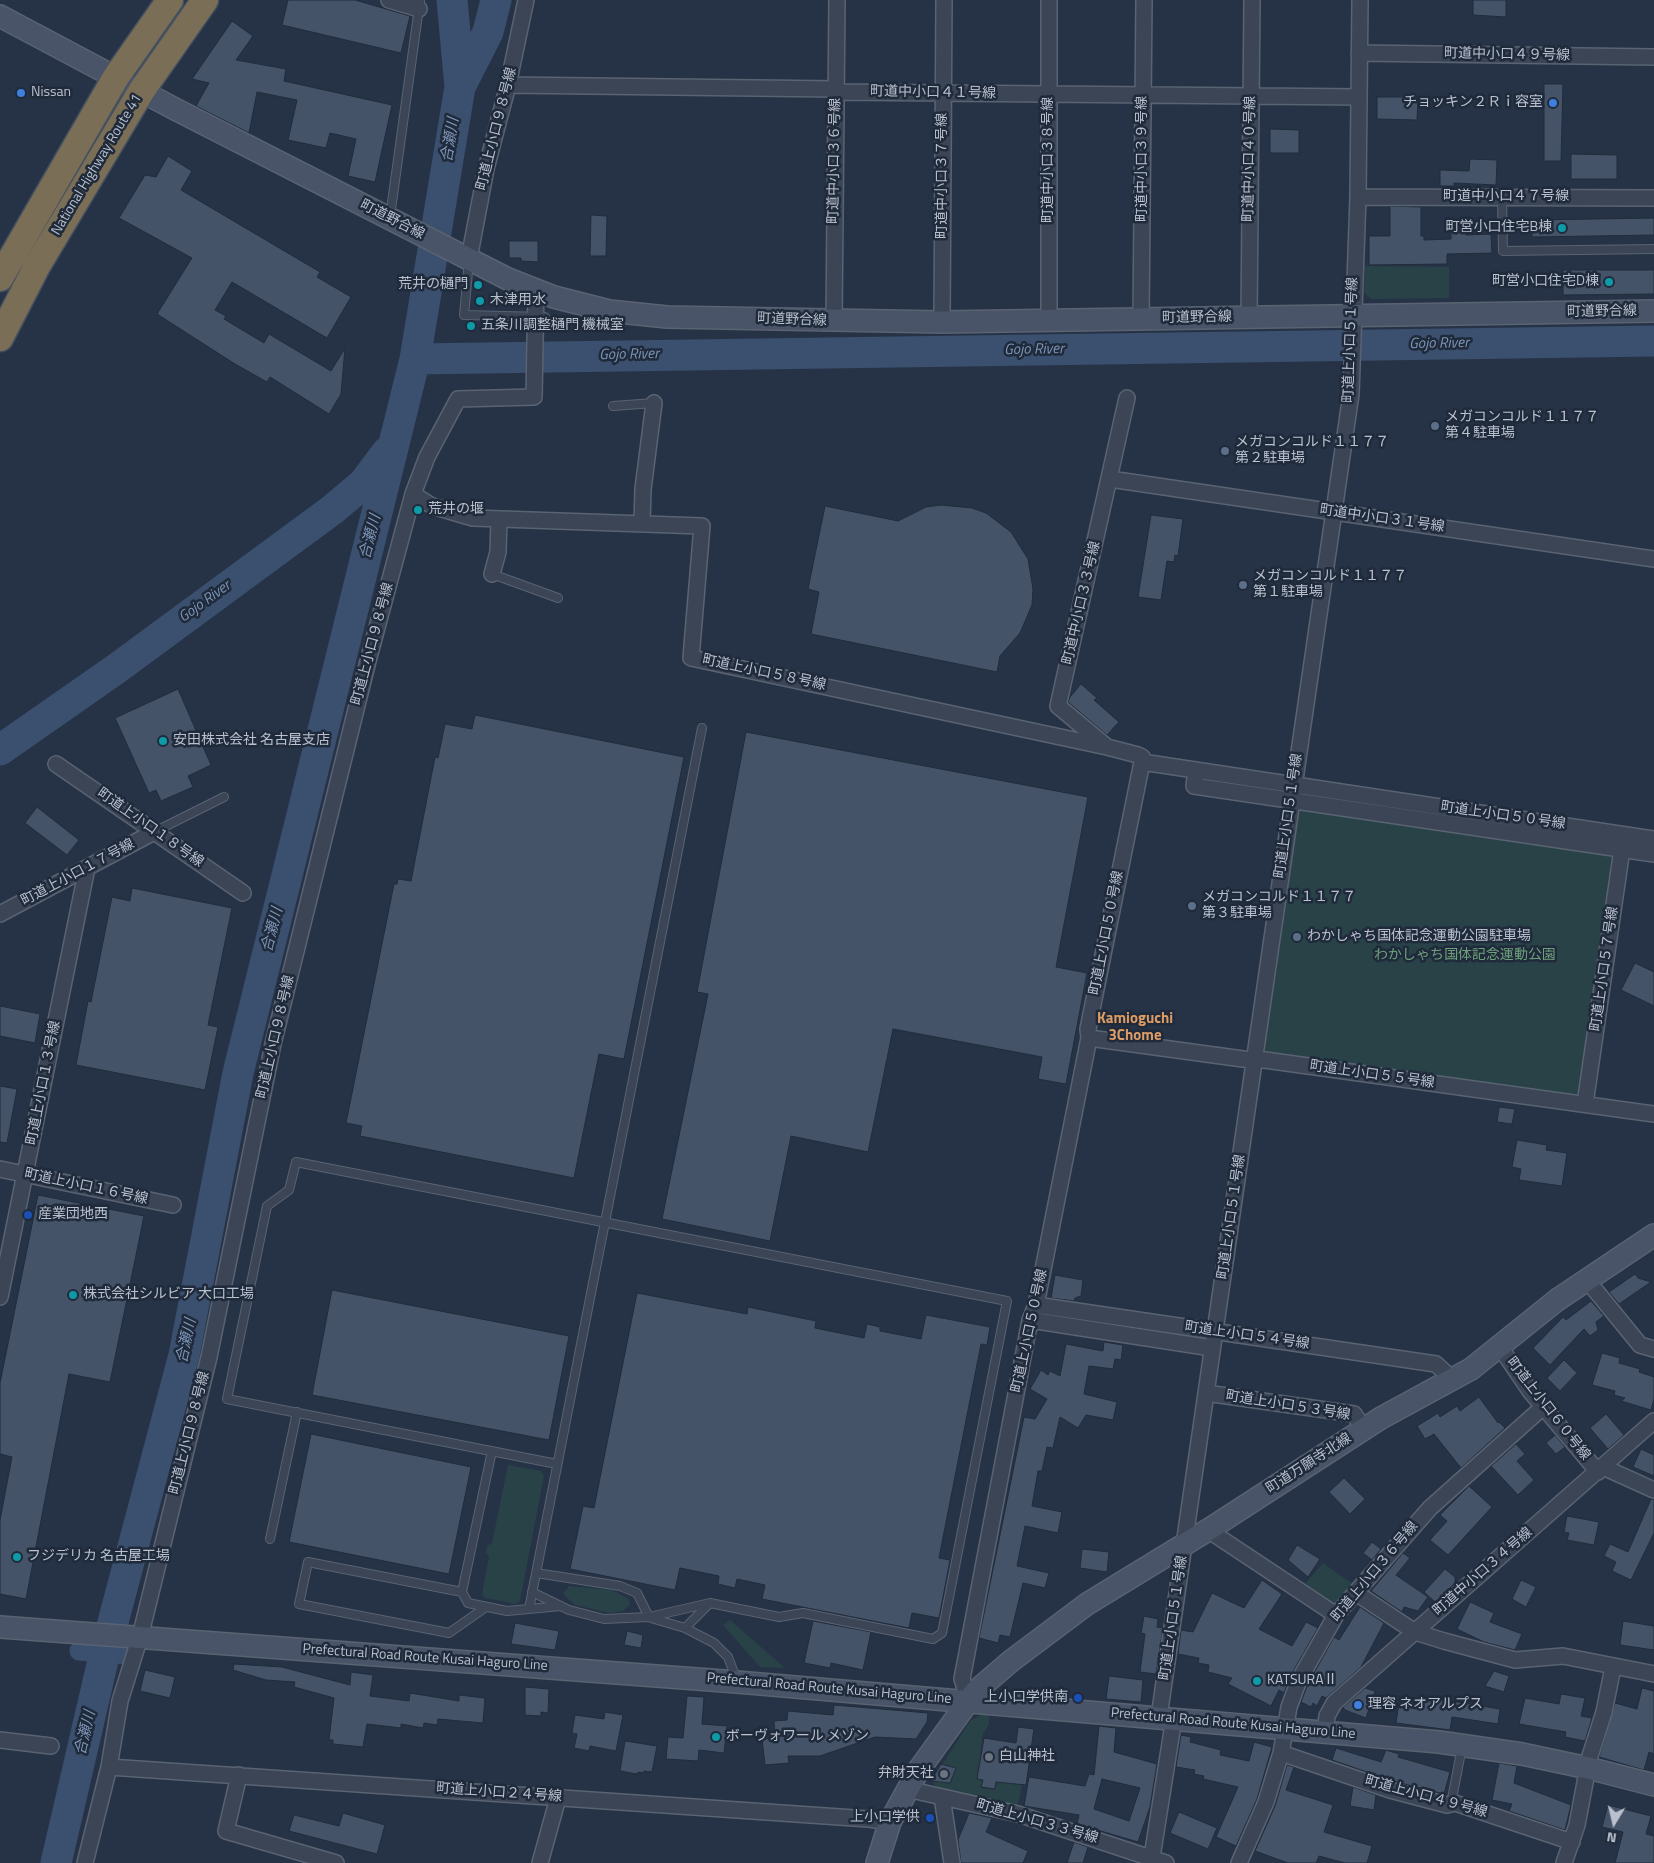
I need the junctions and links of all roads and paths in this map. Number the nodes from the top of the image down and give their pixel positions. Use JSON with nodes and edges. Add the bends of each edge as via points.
{"nodes":[{"id":1,"x":170,"y":0,"type":"edge"},
{"id":2,"x":205,"y":0,"type":"edge"},
{"id":3,"x":389,"y":0,"type":"edge"},
{"id":4,"x":526,"y":0,"type":"edge"},
{"id":5,"x":837,"y":0,"type":"edge"},
{"id":6,"x":944,"y":0,"type":"edge"},
{"id":7,"x":1049,"y":0,"type":"edge"},
{"id":8,"x":1144,"y":0,"type":"edge"},
{"id":9,"x":1252,"y":0,"type":"edge"},
{"id":10,"x":1360,"y":0,"type":"edge"},
{"id":11,"x":419,"y":4,"type":"edge"},
{"id":12,"x":0,"y":16,"type":"edge"},
{"id":13,"x":1359,"y":53,"type":"junction"},
{"id":14,"x":1654,"y":57,"type":"edge"},
{"id":15,"x":116,"y":77,"type":"junction"},
{"id":16,"x":508,"y":85,"type":"junction"},
{"id":17,"x":836,"y":89,"type":"junction"},
{"id":18,"x":142,"y":90,"type":"junction"},
{"id":19,"x":944,"y":94,"type":"junction"},
{"id":20,"x":1049,"y":95,"type":"junction"},
{"id":21,"x":1143,"y":96,"type":"junction"},
{"id":22,"x":1359,"y":97,"type":"junction"},
{"id":23,"x":1251,"y":98,"type":"junction"},
{"id":24,"x":1358,"y":197,"type":"junction"},
{"id":25,"x":1502,"y":198,"type":"junction"},
{"id":26,"x":1654,"y":198,"type":"edge"},
{"id":27,"x":390,"y":223,"type":"junction"},
{"id":28,"x":1654,"y":249,"type":"edge"},
{"id":29,"x":467,"y":258,"type":"junction"},
{"id":30,"x":0,"y":278,"type":"edge"},
{"id":31,"x":536,"y":290,"type":"junction"},
{"id":32,"x":1654,"y":311,"type":"edge"},
{"id":33,"x":1249,"y":317,"type":"junction"},
{"id":34,"x":539,"y":319,"type":"junction"},
{"id":35,"x":1141,"y":319,"type":"junction"},
{"id":36,"x":1352,"y":319,"type":"junction"},
{"id":37,"x":1048,"y":320,"type":"junction"},
{"id":38,"x":834,"y":321,"type":"junction"},
{"id":39,"x":942,"y":322,"type":"junction"},
{"id":40,"x":0,"y":338,"type":"edge"},
{"id":41,"x":1127,"y":398,"type":"dead end"},
{"id":42,"x":654,"y":403,"type":"joint"},
{"id":43,"x":613,"y":406,"type":"dead end"},
{"id":44,"x":1110,"y":479,"type":"junction"},
{"id":45,"x":413,"y":494,"type":"junction"},
{"id":46,"x":1332,"y":511,"type":"junction"},
{"id":47,"x":499,"y":519,"type":"junction"},
{"id":48,"x":642,"y":523,"type":"junction"},
{"id":49,"x":1654,"y":559,"type":"edge"},
{"id":50,"x":492,"y":574,"type":"joint"},
{"id":51,"x":558,"y":598,"type":"dead end"},
{"id":52,"x":702,"y":728,"type":"dead end"},
{"id":53,"x":1107,"y":747,"type":"junction"},
{"id":54,"x":1142,"y":762,"type":"junction"},
{"id":55,"x":56,"y":764,"type":"dead end"},
{"id":56,"x":1196,"y":770,"type":"junction"},
{"id":57,"x":1293,"y":785,"type":"junction"},
{"id":58,"x":224,"y":797,"type":"dead end"},
{"id":59,"x":1291,"y":800,"type":"junction"},
{"id":60,"x":156,"y":831,"type":"junction"},
{"id":61,"x":1654,"y":839,"type":"edge"},
{"id":62,"x":1624,"y":842,"type":"junction"},
{"id":63,"x":1654,"y":854,"type":"edge"},
{"id":64,"x":87,"y":868,"type":"junction"},
{"id":65,"x":243,"y":893,"type":"dead end"},
{"id":66,"x":0,"y":914,"type":"edge"},
{"id":67,"x":1089,"y":1038,"type":"junction"},
{"id":68,"x":1254,"y":1059,"type":"junction"},
{"id":69,"x":1585,"y":1104,"type":"junction"},
{"id":70,"x":1654,"y":1114,"type":"edge"},
{"id":71,"x":0,"y":1168,"type":"edge"},
{"id":72,"x":25,"y":1175,"type":"junction"},
{"id":73,"x":172,"y":1205,"type":"dead end"},
{"id":74,"x":605,"y":1222,"type":"junction"},
{"id":75,"x":1654,"y":1235,"type":"edge"},
{"id":76,"x":1587,"y":1280,"type":"junction"},
{"id":77,"x":0,"y":1297,"type":"edge"},
{"id":78,"x":1036,"y":1305,"type":"junction"},
{"id":79,"x":1030,"y":1320,"type":"junction"},
{"id":80,"x":1215,"y":1331,"type":"junction"},
{"id":81,"x":1500,"y":1347,"type":"junction"},
{"id":82,"x":1212,"y":1348,"type":"junction"},
{"id":83,"x":1654,"y":1349,"type":"edge"},
{"id":84,"x":1453,"y":1380,"type":"junction"},
{"id":85,"x":1206,"y":1393,"type":"junction"},
{"id":86,"x":1543,"y":1407,"type":"junction"},
{"id":87,"x":297,"y":1412,"type":"junction"},
{"id":88,"x":1654,"y":1421,"type":"edge"},
{"id":89,"x":1364,"y":1428,"type":"junction"},
{"id":90,"x":492,"y":1451,"type":"junction"},
{"id":91,"x":557,"y":1464,"type":"junction"},
{"id":92,"x":1600,"y":1469,"type":"junction"},
{"id":93,"x":1654,"y":1490,"type":"edge"},
{"id":94,"x":1208,"y":1530,"type":"junction"},
{"id":95,"x":270,"y":1539,"type":"dead end"},
{"id":96,"x":1184,"y":1544,"type":"junction"},
{"id":97,"x":536,"y":1573,"type":"junction"},
{"id":98,"x":462,"y":1592,"type":"junction"},
{"id":99,"x":532,"y":1592,"type":"junction"},
{"id":100,"x":1356,"y":1593,"type":"junction"},
{"id":101,"x":710,"y":1603,"type":"junction"},
{"id":102,"x":486,"y":1606,"type":"junction"},
{"id":103,"x":561,"y":1606,"type":"junction"},
{"id":104,"x":529,"y":1609,"type":"junction"},
{"id":105,"x":1336,"y":1615,"type":"junction"},
{"id":106,"x":649,"y":1617,"type":"junction"},
{"id":107,"x":0,"y":1627,"type":"edge"},
{"id":108,"x":685,"y":1628,"type":"junction"},
{"id":109,"x":1415,"y":1632,"type":"junction"},
{"id":110,"x":140,"y":1637,"type":"junction"},
{"id":111,"x":1613,"y":1668,"type":"junction"},
{"id":112,"x":1654,"y":1674,"type":"edge"},
{"id":113,"x":737,"y":1682,"type":"junction"},
{"id":114,"x":969,"y":1701,"type":"junction"},
{"id":115,"x":1167,"y":1718,"type":"junction"},
{"id":116,"x":1285,"y":1728,"type":"junction"},
{"id":117,"x":1325,"y":1732,"type":"junction"},
{"id":118,"x":0,"y":1740,"type":"edge"},
{"id":119,"x":1462,"y":1745,"type":"junction"},
{"id":120,"x":51,"y":1746,"type":"dead end"},
{"id":121,"x":1281,"y":1753,"type":"junction"},
{"id":122,"x":109,"y":1767,"type":"junction"},
{"id":123,"x":1588,"y":1768,"type":"junction"},
{"id":124,"x":239,"y":1775,"type":"junction"},
{"id":125,"x":1654,"y":1786,"type":"edge"},
{"id":126,"x":907,"y":1789,"type":"junction"},
{"id":127,"x":942,"y":1796,"type":"junction"},
{"id":128,"x":558,"y":1798,"type":"junction"},
{"id":129,"x":1451,"y":1804,"type":"junction"},
{"id":130,"x":890,"y":1822,"type":"junction"},
{"id":131,"x":1572,"y":1842,"type":"junction"},
{"id":132,"x":1159,"y":1860,"type":"edge"},
{"id":133,"x":85,"y":1863,"type":"edge"},
{"id":134,"x":336,"y":1863,"type":"edge"},
{"id":135,"x":540,"y":1863,"type":"edge"},
{"id":136,"x":877,"y":1863,"type":"edge"},
{"id":137,"x":952,"y":1863,"type":"edge"},
{"id":138,"x":1238,"y":1863,"type":"edge"},
{"id":139,"x":1564,"y":1863,"type":"edge"}],
"edges":[{"from":1,"to":15,"type":"highway","name":"National Highway Route 41"},
{"from":2,"to":18,"type":"highway","name":"National Highway Route 41"},
{"from":3,"to":11,"type":"street"},
{"from":4,"to":16,"type":"street","name":"町道上小口９８号線"},
{"from":5,"to":17,"type":"street","name":"町道中小口３６号線"},
{"from":6,"to":19,"type":"street","name":"町道中小口３７号線"},
{"from":7,"to":20,"type":"street","name":"町道中小口３８号線"},
{"from":8,"to":21,"type":"street","name":"町道中小口３９号線"},
{"from":9,"to":23,"type":"street","name":"町道中小口４０号線"},
{"from":10,"to":13,"type":"street","name":"町道上小口５１号線"},
{"from":11,"to":27,"type":"lane"},
{"from":12,"to":15,"type":"street","name":"町道野合線"},
{"from":13,"to":14,"type":"street","name":"町道中小口４９号線"},
{"from":13,"to":22,"type":"street","name":"町道上小口５１号線"},
{"from":15,"to":18,"type":"street","name":"町道野合線"},
{"from":15,"to":30,"type":"highway","name":"National Highway Route 41"},
{"from":16,"to":17,"type":"street","name":"町道中小口４１号線"},
{"from":16,"to":29,"type":"street","name":"町道上小口９８号線"},
{"from":17,"to":19,"type":"street","name":"町道中小口４１号線","via":[[842,92]]},
{"from":17,"to":38,"type":"street","name":"町道中小口３６号線"},
{"from":18,"to":27,"type":"street","name":"町道野合線"},
{"from":18,"to":40,"type":"highway","name":"National Highway Route 41","via":[[37,266]]},
{"from":19,"to":20,"type":"street","name":"町道中小口４１号線"},
{"from":19,"to":39,"type":"street","name":"町道中小口３７号線"},
{"from":20,"to":21,"type":"street","name":"町道中小口４１号線"},
{"from":20,"to":37,"type":"street","name":"町道中小口３８号線"},
{"from":21,"to":23,"type":"street","name":"町道中小口４１号線"},
{"from":21,"to":35,"type":"street","name":"町道中小口３９号線"},
{"from":22,"to":23,"type":"street","name":"町道中小口４１号線"},
{"from":22,"to":24,"type":"street","name":"町道上小口５１号線"},
{"from":23,"to":33,"type":"street","name":"町道中小口４０号線"},
{"from":24,"to":25,"type":"street","name":"町道中小口４７号線"},
{"from":24,"to":36,"type":"street","name":"町道上小口５１号線"},
{"from":25,"to":26,"type":"street","name":"町道中小口４７号線"},
{"from":25,"to":28,"type":"lane","via":[[1503,251]]},
{"from":27,"to":29,"type":"street","name":"町道野合線"},
{"from":29,"to":31,"type":"street","name":"町道野合線"},
{"from":29,"to":34,"type":"lane","via":[[464,316]]},
{"from":31,"to":34,"type":"street","name":"町道上小口９８号線"},
{"from":31,"to":38,"type":"street","name":"町道野合線","via":[[582,305],[638,315]]},
{"from":32,"to":36,"type":"street","name":"町道野合線"},
{"from":33,"to":35,"type":"street","name":"町道野合線"},
{"from":33,"to":36,"type":"street","name":"町道野合線"},
{"from":34,"to":45,"type":"street","name":"町道上小口９８号線","via":[[537,395],[458,399],[427,458]]},
{"from":35,"to":37,"type":"street","name":"町道野合線"},
{"from":36,"to":46,"type":"street","name":"町道上小口５１号線","via":[[1351,394]]},
{"from":37,"to":39,"type":"street","name":"町道野合線"},
{"from":38,"to":39,"type":"street","name":"町道野合線"},
{"from":41,"to":44,"type":"street","name":"町道中小口３３号線"},
{"from":42,"to":43,"type":"lane"},
{"from":42,"to":48,"type":"street"},
{"from":44,"to":46,"type":"street","name":"町道中小口３１号線"},
{"from":44,"to":53,"type":"street","name":"町道中小口３３号線","via":[[1058,706]]},
{"from":45,"to":47,"type":"street","name":"町道上小口５８号線","via":[[432,506],[473,518]]},
{"from":45,"to":110,"type":"street","name":"町道上小口９８号線","via":[[275,1035],[209,1357]]},
{"from":46,"to":49,"type":"street","name":"町道中小口３１号線"},
{"from":46,"to":57,"type":"street","name":"町道上小口５１号線"},
{"from":47,"to":48,"type":"street","name":"町道上小口５８号線"},
{"from":47,"to":50,"type":"street","via":[[498,552]]},
{"from":48,"to":53,"type":"street","name":"町道上小口５８号線","via":[[702,526],[691,658]]},
{"from":50,"to":51,"type":"lane"},
{"from":52,"to":74,"type":"lane"},
{"from":53,"to":54,"type":"street","name":"町道中小口３３号線","via":[[1138,755]]},
{"from":54,"to":56,"type":"street","name":"町道上小口５０号線"},
{"from":54,"to":67,"type":"street","name":"町道上小口５０号線","via":[[1090,1019]]},
{"from":55,"to":60,"type":"street","name":"町道上小口１８号線"},
{"from":56,"to":57,"type":"street","name":"町道上小口５０号線"},
{"from":56,"to":59,"type":"street","via":[[1194,786]]},
{"from":57,"to":59,"type":"street","name":"町道上小口５１号線"},
{"from":57,"to":62,"type":"street","name":"町道上小口５０号線"},
{"from":58,"to":60,"type":"lane"},
{"from":59,"to":62,"type":"street"},
{"from":59,"to":68,"type":"street","name":"町道上小口５１号線"},
{"from":60,"to":64,"type":"street","name":"町道上小口１７号線"},
{"from":60,"to":65,"type":"street","name":"町道上小口１８号線"},
{"from":61,"to":62,"type":"street","name":"町道上小口５０号線"},
{"from":62,"to":63,"type":"street"},
{"from":62,"to":69,"type":"street","name":"町道上小口５７号線"},
{"from":64,"to":66,"type":"street","name":"町道上小口１７号線"},
{"from":64,"to":72,"type":"street","name":"町道上小口１３号線"},
{"from":67,"to":68,"type":"street","name":"町道上小口５５号線"},
{"from":67,"to":78,"type":"street","name":"町道上小口５０号線"},
{"from":68,"to":69,"type":"street","name":"町道上小口５５号線"},
{"from":68,"to":80,"type":"street","name":"町道上小口５１号線"},
{"from":69,"to":70,"type":"street","name":"町道上小口５５号線"},
{"from":71,"to":72,"type":"street","name":"町道上小口１６号線"},
{"from":72,"to":73,"type":"street","name":"町道上小口１６号線"},
{"from":72,"to":77,"type":"street","name":"町道上小口１３号線"},
{"from":74,"to":87,"type":"lane","via":[[296,1162],[290,1190],[267,1206],[227,1398]]},
{"from":74,"to":91,"type":"lane"},
{"from":74,"to":101,"type":"lane","via":[[1007,1301],[942,1633],[933,1639],[803,1613],[779,1616]]},
{"from":75,"to":76,"type":"street","name":"町道万願寺北線"},
{"from":76,"to":81,"type":"street","name":"町道万願寺北線","via":[[1538,1314]]},
{"from":76,"to":83,"type":"street","via":[[1640,1345]]},
{"from":78,"to":79,"type":"street","name":"町道上小口５０号線"},
{"from":78,"to":80,"type":"street","name":"町道上小口５４号線"},
{"from":79,"to":82,"type":"street"},
{"from":79,"to":114,"type":"street","name":"町道上小口５０号線","via":[[962,1679]]},
{"from":80,"to":82,"type":"street","name":"町道上小口５１号線"},
{"from":80,"to":84,"type":"street","name":"町道上小口５４号線","via":[[1436,1364]]},
{"from":81,"to":84,"type":"street","name":"町道万願寺北線"},
{"from":81,"to":86,"type":"street","name":"町道上小口６０号線"},
{"from":82,"to":85,"type":"street","name":"町道上小口５１号線"},
{"from":84,"to":89,"type":"street","name":"町道万願寺北線"},
{"from":85,"to":89,"type":"street","name":"町道上小口５３号線","via":[[1354,1414]]},
{"from":85,"to":96,"type":"street","name":"町道上小口５１号線"},
{"from":86,"to":92,"type":"street","name":"町道上小口６０号線"},
{"from":86,"to":100,"type":"street","name":"町道上小口３６号線","via":[[1430,1508]]},
{"from":87,"to":90,"type":"lane"},
{"from":87,"to":95,"type":"lane"},
{"from":88,"to":92,"type":"street","name":"町道中小口３４号線"},
{"from":89,"to":94,"type":"street","name":"町道万願寺北線"},
{"from":90,"to":91,"type":"lane"},
{"from":90,"to":98,"type":"lane"},
{"from":91,"to":97,"type":"lane"},
{"from":92,"to":93,"type":"street"},
{"from":92,"to":109,"type":"street","name":"町道中小口３４号線"},
{"from":94,"to":96,"type":"street","name":"町道万願寺北線"},
{"from":94,"to":105,"type":"street"},
{"from":96,"to":114,"type":"street","name":"町道万願寺北線","via":[[1047,1632],[975,1692]]},
{"from":96,"to":115,"type":"street","name":"町道上小口５１号線"},
{"from":97,"to":99,"type":"lane"},
{"from":97,"to":106,"type":"lane","via":[[620,1586],[636,1593]]},
{"from":98,"to":102,"type":"lane","via":[[468,1603]]},
{"from":98,"to":102,"type":"lane","via":[[308,1562],[299,1604],[449,1633]]},
{"from":99,"to":103,"type":"lane"},
{"from":99,"to":104,"type":"lane"},
{"from":100,"to":105,"type":"street","name":"町道上小口３６号線"},
{"from":100,"to":109,"type":"street"},
{"from":101,"to":106,"type":"lane"},
{"from":101,"to":108,"type":"lane"},
{"from":102,"to":104,"type":"lane","via":[[507,1611]]},
{"from":103,"to":104,"type":"lane"},
{"from":103,"to":106,"type":"lane","via":[[597,1618]]},
{"from":105,"to":116,"type":"street","name":"町道上小口３６号線","via":[[1299,1680]]},
{"from":106,"to":108,"type":"lane"},
{"from":107,"to":110,"type":"street","name":"Prefectural Road Route Kusai Haguro Line"},
{"from":108,"to":113,"type":"lane","via":[[705,1637],[722,1651],[732,1664]]},
{"from":109,"to":111,"type":"street","via":[[1515,1660],[1563,1656]]},
{"from":109,"to":117,"type":"street","name":"町道中小口３４号線","via":[[1334,1703],[1327,1716]]},
{"from":110,"to":113,"type":"street","name":"Prefectural Road Route Kusai Haguro Line"},
{"from":110,"to":122,"type":"street","name":"町道上小口９８号線","via":[[120,1701]]},
{"from":111,"to":112,"type":"street"},
{"from":111,"to":123,"type":"street"},
{"from":113,"to":114,"type":"street","name":"Prefectural Road Route Kusai Haguro Line"},
{"from":114,"to":115,"type":"street","name":"Prefectural Road Route Kusai Haguro Line"},
{"from":114,"to":126,"type":"street","name":"町道万願寺北線"},
{"from":115,"to":116,"type":"street","name":"Prefectural Road Route Kusai Haguro Line"},
{"from":115,"to":132,"type":"street","name":"町道上小口５１号線"},
{"from":116,"to":117,"type":"street","name":"Prefectural Road Route Kusai Haguro Line"},
{"from":116,"to":121,"type":"street","name":"町道上小口３６号線"},
{"from":117,"to":119,"type":"street","name":"Prefectural Road Route Kusai Haguro Line"},
{"from":118,"to":120,"type":"street"},
{"from":119,"to":123,"type":"street","name":"Prefectural Road Route Kusai Haguro Line"},
{"from":119,"to":129,"type":"lane"},
{"from":121,"to":129,"type":"street","name":"町道上小口４９号線","via":[[1390,1790]]},
{"from":121,"to":138,"type":"street","name":"町道上小口３６号線","via":[[1266,1802]]},
{"from":122,"to":124,"type":"street","name":"町道上小口２４号線"},
{"from":122,"to":133,"type":"street","name":"町道上小口９８号線"},
{"from":123,"to":125,"type":"street","name":"Prefectural Road Route Kusai Haguro Line"},
{"from":123,"to":131,"type":"street"},
{"from":124,"to":128,"type":"street","name":"町道上小口２４号線"},
{"from":124,"to":134,"type":"street","via":[[226,1831]]},
{"from":126,"to":127,"type":"street","name":"町道上小口３３号線"},
{"from":126,"to":130,"type":"street","name":"町道万願寺北線"},
{"from":127,"to":132,"type":"street","name":"町道上小口３３号線","via":[[1018,1814]]},
{"from":127,"to":137,"type":"street"},
{"from":128,"to":130,"type":"street","name":"町道上小口２４号線"},
{"from":128,"to":135,"type":"street"},
{"from":129,"to":131,"type":"street","name":"町道上小口４９号線"},
{"from":130,"to":136,"type":"street","name":"町道万願寺北線"},
{"from":131,"to":139,"type":"street"}]}
